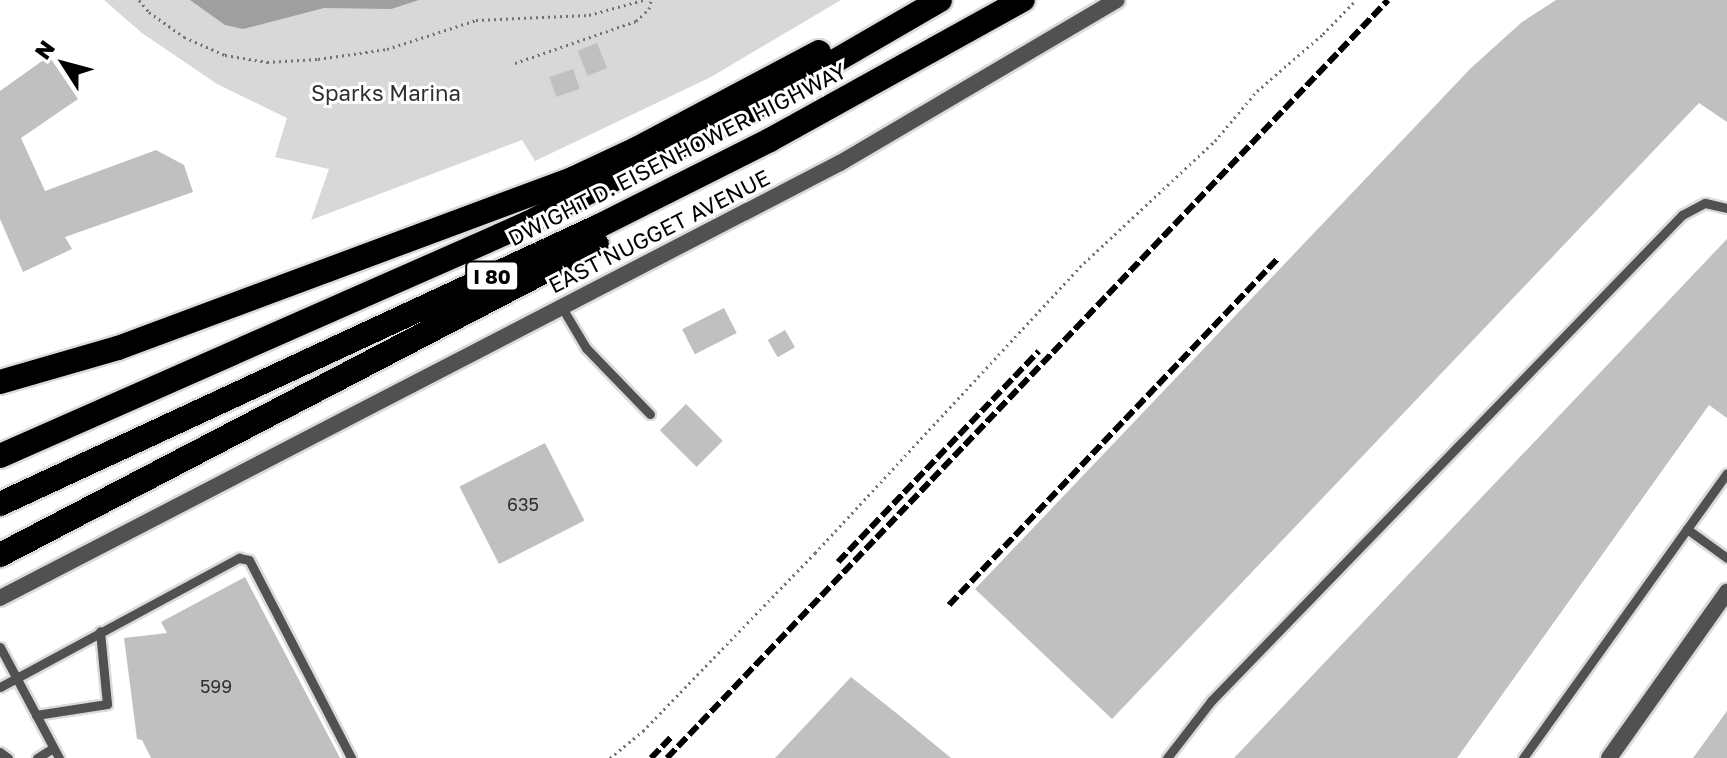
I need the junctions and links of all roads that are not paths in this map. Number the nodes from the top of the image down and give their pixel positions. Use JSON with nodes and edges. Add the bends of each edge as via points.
{"nodes":[{"id":1,"x":940,"y":0,"type":"edge"},
{"id":2,"x":1023,"y":0,"type":"edge"},
{"id":3,"x":1117,"y":0,"type":"edge"},
{"id":4,"x":900,"y":24,"type":"junction"},
{"id":5,"x":975,"y":29,"type":"junction"},
{"id":6,"x":1727,"y":208,"type":"edge"},
{"id":7,"x":561,"y":306,"type":"junction"},
{"id":8,"x":0,"y":382,"type":"edge"},
{"id":9,"x":650,"y":414,"type":"dead end"},
{"id":10,"x":0,"y":456,"type":"edge"},
{"id":11,"x":1727,"y":473,"type":"edge"},
{"id":12,"x":0,"y":504,"type":"edge"},
{"id":13,"x":1687,"y":529,"type":"junction"},
{"id":14,"x":0,"y":555,"type":"edge"},
{"id":15,"x":1727,"y":558,"type":"edge"},
{"id":16,"x":1727,"y":592,"type":"edge"},
{"id":17,"x":0,"y":598,"type":"edge"},
{"id":18,"x":100,"y":631,"type":"junction"},
{"id":19,"x":0,"y":647,"type":"edge"},
{"id":20,"x":16,"y":677,"type":"junction"},
{"id":21,"x":0,"y":687,"type":"edge"},
{"id":22,"x":36,"y":715,"type":"junction"},
{"id":23,"x":0,"y":752,"type":"edge"},
{"id":24,"x":56,"y":753,"type":"edge"},
{"id":25,"x":8,"y":758,"type":"edge"},
{"id":26,"x":37,"y":758,"type":"edge"},
{"id":27,"x":351,"y":758,"type":"edge"},
{"id":28,"x":1167,"y":758,"type":"edge"},
{"id":29,"x":1523,"y":758,"type":"edge"},
{"id":30,"x":1609,"y":758,"type":"edge"}],
"edges":[{"from":1,"to":4,"type":"highway","name":"DWIGHT D. EISENHOWER HIGHWAY","number":"I 80"},
{"from":2,"to":5,"type":"highway","name":"DWIGHT D. EISENHOWER HIGHWAY","number":"I 80"},
{"from":3,"to":7,"type":"street","name":"EAST NUGGET AVENUE","via":[[840,163]]},
{"from":4,"to":8,"type":"highway","via":[[833,45],[572,179],[118,348]]},
{"from":4,"to":10,"type":"highway","name":"DWIGHT D. EISENHOWER HIGHWAY","number":"I 80","via":[[747,112],[528,223]]},
{"from":5,"to":12,"type":"highway","name":"DWIGHT D. EISENHOWER HIGHWAY","number":"I 80","via":[[599,226]]},
{"from":5,"to":14,"type":"highway","via":[[888,92],[762,160]]},
{"from":6,"to":28,"type":"lane","via":[[1705,203],[1682,215],[1211,701]]},
{"from":7,"to":9,"type":"lane","via":[[586,348]]},
{"from":7,"to":17,"type":"street","name":"EAST NUGGET AVENUE"},
{"from":11,"to":13,"type":"lane"},
{"from":13,"to":15,"type":"lane"},
{"from":13,"to":29,"type":"lane"},
{"from":16,"to":30,"type":"street"},
{"from":18,"to":20,"type":"lane"},
{"from":18,"to":22,"type":"lane","via":[[107,704]]},
{"from":18,"to":27,"type":"lane","via":[[239,558],[249,560]]},
{"from":19,"to":20,"type":"lane"},
{"from":20,"to":21,"type":"lane"},
{"from":20,"to":22,"type":"lane"},
{"from":22,"to":24,"type":"lane"},
{"from":23,"to":25,"type":"lane"},
{"from":24,"to":26,"type":"lane"}]}
